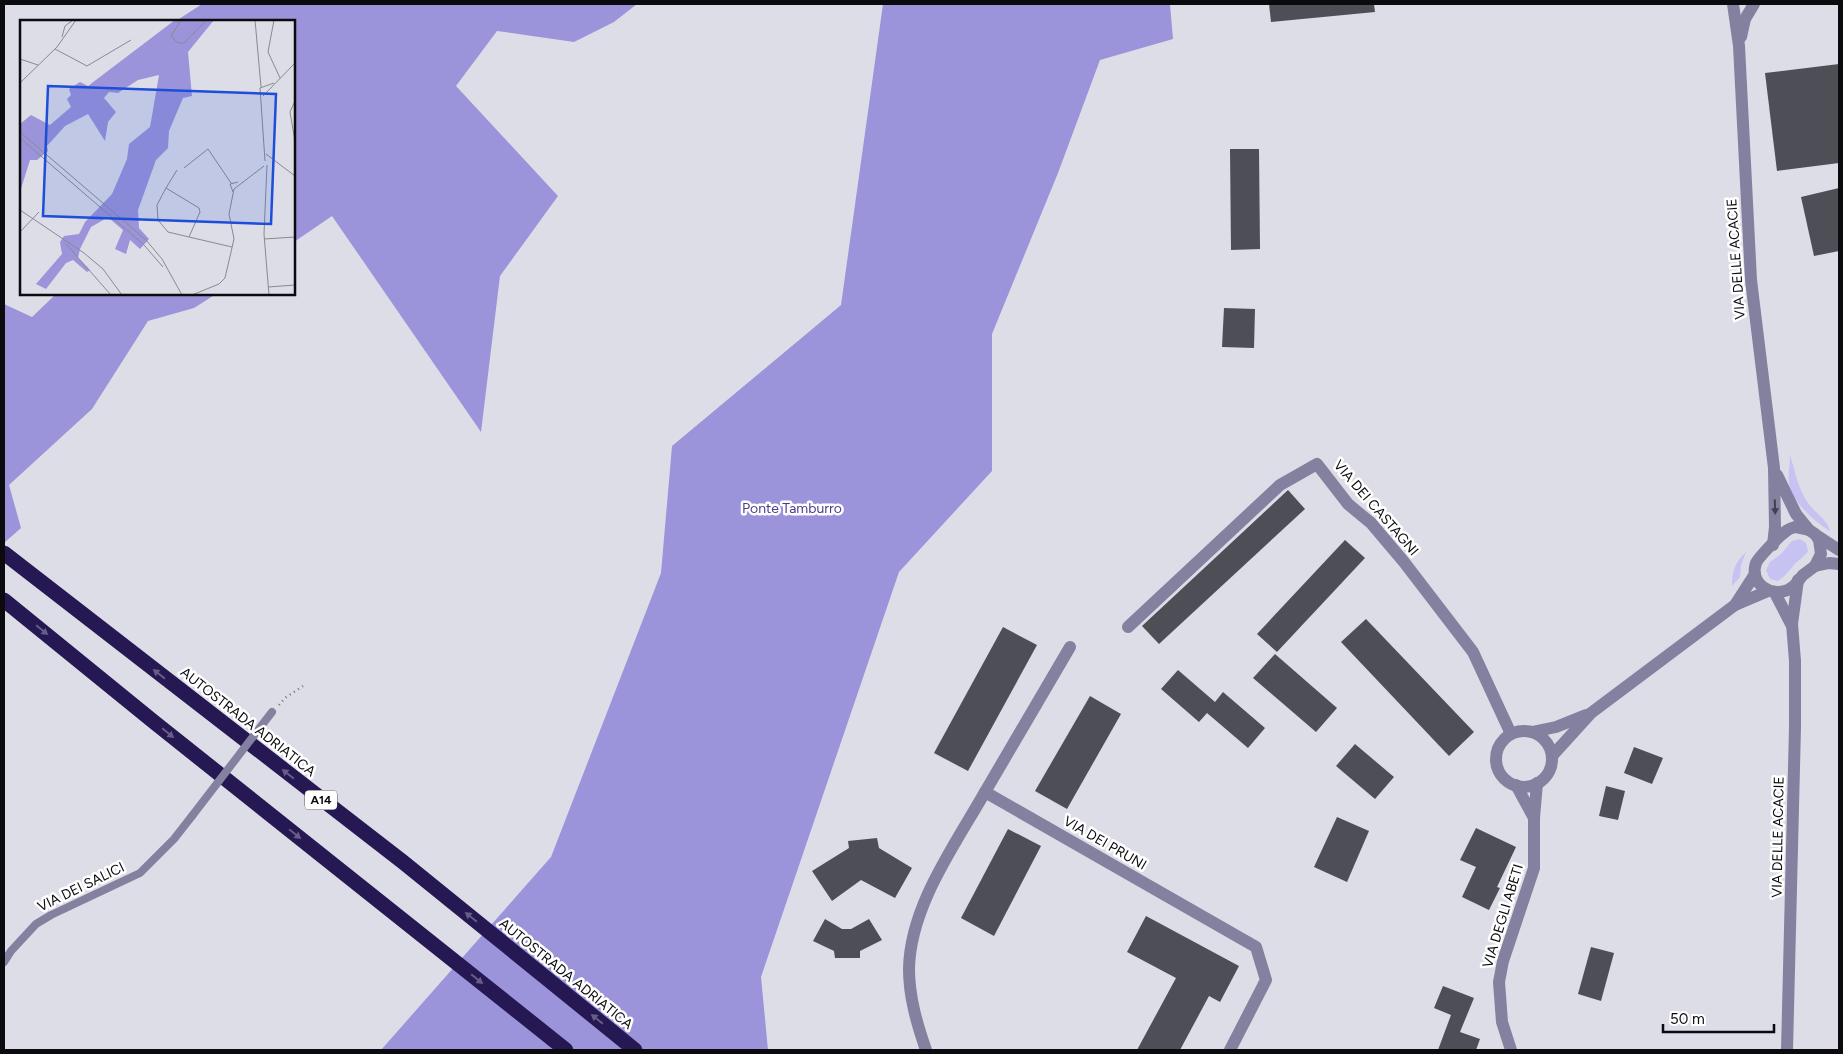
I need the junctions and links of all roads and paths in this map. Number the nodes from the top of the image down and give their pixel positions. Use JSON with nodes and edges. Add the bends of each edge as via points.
{"nodes":[{"id":1,"x":1734,"y":4,"type":"edge"},
{"id":2,"x":1754,"y":4,"type":"edge"},
{"id":3,"x":1739,"y":46,"type":"junction"},
{"id":4,"x":1774,"y":468,"type":"junction"},
{"id":5,"x":1812,"y":532,"type":"junction"},
{"id":6,"x":1773,"y":545,"type":"junction"},
{"id":7,"x":1839,"y":550,"type":"edge"},
{"id":8,"x":4,"y":553,"type":"edge"},
{"id":9,"x":1839,"y":564,"type":"edge"},
{"id":10,"x":1814,"y":566,"type":"junction"},
{"id":11,"x":1755,"y":574,"type":"junction"},
{"id":12,"x":1798,"y":580,"type":"junction"},
{"id":13,"x":1771,"y":592,"type":"junction"},
{"id":14,"x":4,"y":600,"type":"edge"},
{"id":15,"x":1735,"y":604,"type":"junction"},
{"id":16,"x":1792,"y":624,"type":"junction"},
{"id":17,"x":1128,"y":627,"type":"dead end"},
{"id":18,"x":1070,"y":647,"type":"dead end"},
{"id":19,"x":303,"y":686,"type":"dead end"},
{"id":20,"x":272,"y":712,"type":"joint"},
{"id":21,"x":1591,"y":713,"type":"junction"},
{"id":22,"x":1532,"y":732,"type":"junction"},
{"id":23,"x":1511,"y":734,"type":"junction"},
{"id":24,"x":1552,"y":756,"type":"junction"},
{"id":25,"x":1537,"y":783,"type":"junction"},
{"id":26,"x":1516,"y":785,"type":"junction"},
{"id":27,"x":985,"y":792,"type":"junction"},
{"id":28,"x":1534,"y":818,"type":"junction"},
{"id":29,"x":4,"y":962,"type":"edge"},
{"id":30,"x":566,"y":1050,"type":"edge"},
{"id":31,"x":635,"y":1050,"type":"edge"},
{"id":32,"x":926,"y":1050,"type":"edge"},
{"id":33,"x":1230,"y":1050,"type":"edge"},
{"id":34,"x":1511,"y":1050,"type":"edge"},
{"id":35,"x":1787,"y":1050,"type":"edge"}],
"edges":[{"from":1,"to":3,"type":"street","name":"VIA DELLE ACACIE"},
{"from":2,"to":3,"type":"street","name":"VIA DELLE ACACIE","via":[[1745,18]]},
{"from":3,"to":4,"type":"street","name":"VIA DELLE ACACIE","via":[[1751,280]]},
{"from":4,"to":5,"type":"street","name":"VIA DELLE ACACIE","via":[[1796,514]]},
{"from":4,"to":6,"type":"street","name":"VIA DELLE ACACIE","one_way":true},
{"from":5,"to":6,"type":"street","via":[[1796,527],[1788,529]]},
{"from":5,"to":7,"type":"street"},
{"from":5,"to":10,"type":"street","via":[[1819,540],[1821,554]]},
{"from":6,"to":11,"type":"street","via":[[1757,561]]},
{"from":31,"to":8,"type":"highway","name":"AUTOSTRADA ADRIATICA","number":"A14","one_way":true,"via":[[402,862]]},
{"from":9,"to":10,"type":"street"},
{"from":10,"to":12,"type":"street"},
{"from":11,"to":13,"type":"street","via":[[1762,587]]},
{"from":11,"to":15,"type":"street","name":"VIA DEGLI ABETI"},
{"from":12,"to":13,"type":"street","via":[[1788,590]]},
{"from":12,"to":16,"type":"street","name":"VIA DELLE ACACIE"},
{"from":13,"to":15,"type":"street","name":"VIA DEGLI ABETI"},
{"from":13,"to":16,"type":"street","name":"VIA DELLE ACACIE"},
{"from":14,"to":30,"type":"highway","one_way":true},
{"from":15,"to":21,"type":"street","name":"VIA DEGLI ABETI"},
{"from":16,"to":35,"type":"street","name":"VIA DELLE ACACIE","via":[[1795,727]]},
{"from":17,"to":23,"type":"street","name":"VIA DEI CASTAGNI","via":[[1280,485],[1317,464],[1348,504],[1371,523],[1404,562],[1473,652]]},
{"from":18,"to":27,"type":"street"},
{"from":19,"to":20,"type":"path"},
{"from":20,"to":29,"type":"lane","name":"VIA DEI SALICI","bridge":true,"via":[[174,839],[140,873],[36,924]]},
{"from":21,"to":22,"type":"street","name":"VIA DEGLI ABETI","via":[[1556,727]]},
{"from":21,"to":24,"type":"street","name":"VIA DEGLI ABETI"},
{"from":22,"to":23,"type":"street","name":"VIA DEGLI ABETI"},
{"from":22,"to":24,"type":"street","via":[[1546,741]]},
{"from":23,"to":26,"type":"street","name":"VIA DEGLI ABETI","via":[[1500,746],[1496,762],[1503,776]]},
{"from":24,"to":25,"type":"street","name":"VIA DEGLI ABETI","via":[[1549,772]]},
{"from":25,"to":26,"type":"street"},
{"from":25,"to":28,"type":"street","name":"VIA DEGLI ABETI"},
{"from":26,"to":28,"type":"street","name":"VIA DEGLI ABETI"},
{"from":27,"to":32,"type":"street","via":[[937,878],[913,938],[909,969],[914,1015]]},
{"from":27,"to":33,"type":"street","name":"VIA DEI PRUNI","via":[[1256,947],[1266,980]]},
{"from":28,"to":34,"type":"street","name":"VIA DEGLI ABETI","via":[[1534,868],[1499,982],[1502,1022]]}]}
